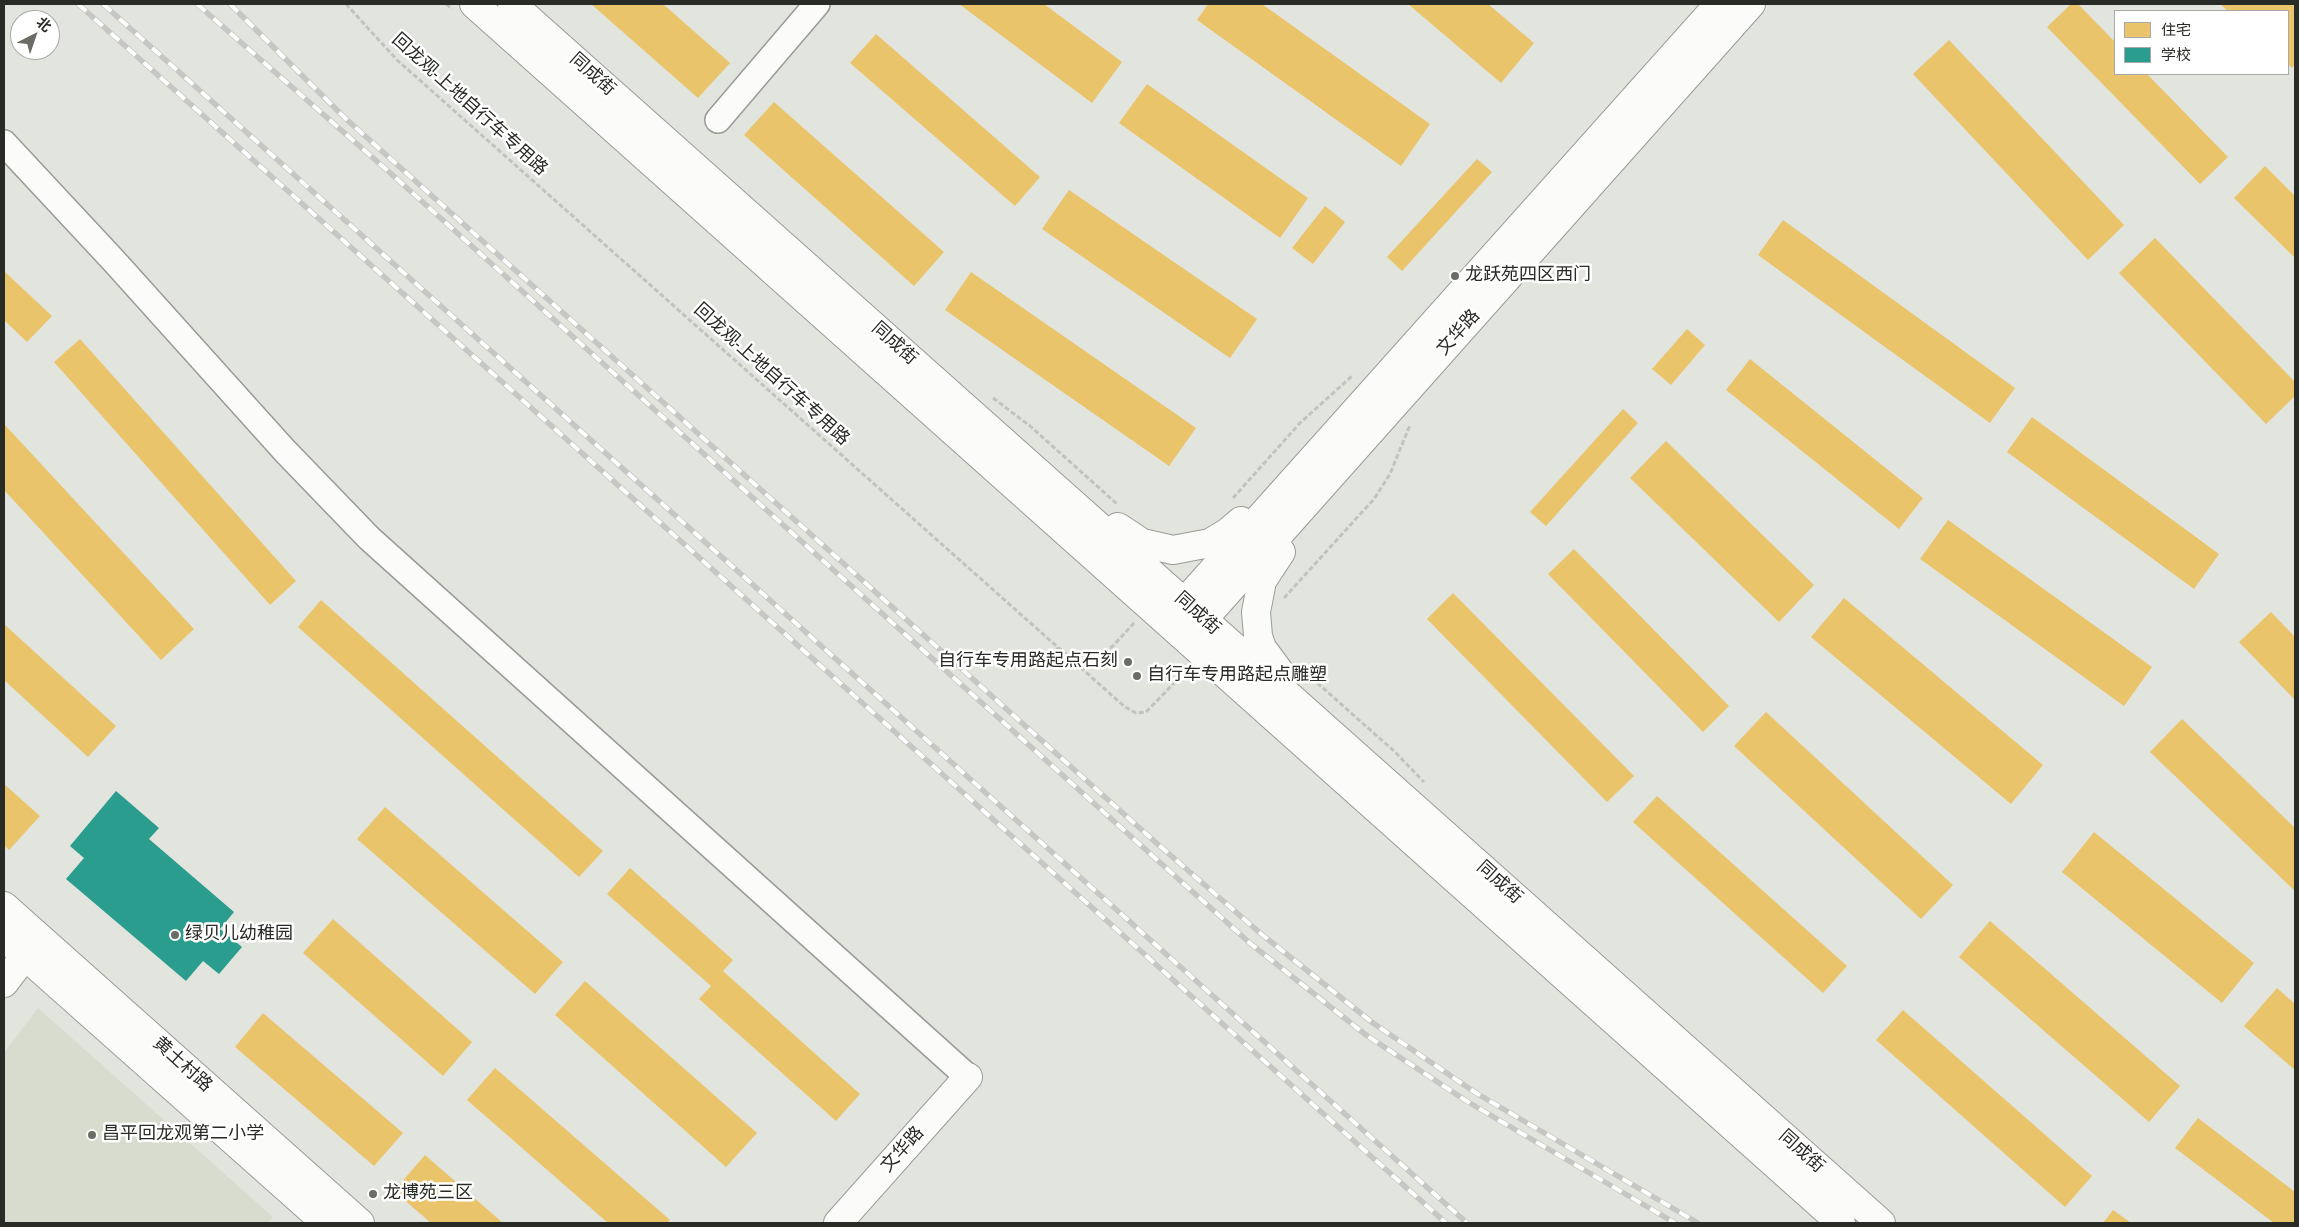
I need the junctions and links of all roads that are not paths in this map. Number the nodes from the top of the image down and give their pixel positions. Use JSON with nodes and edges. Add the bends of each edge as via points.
{"nodes":[{"id":1,"x":474,"y":4,"type":"edge"},
{"id":2,"x":512,"y":4,"type":"edge"},
{"id":3,"x":817,"y":4,"type":"edge"},
{"id":4,"x":1719,"y":4,"type":"edge"},
{"id":5,"x":1751,"y":4,"type":"edge"},
{"id":6,"x":718,"y":120,"type":"dead end"},
{"id":7,"x":4,"y":143,"type":"edge"},
{"id":8,"x":1396,"y":365,"type":"junction"},
{"id":9,"x":964,"y":406,"type":"junction"},
{"id":10,"x":1352,"y":453,"type":"junction"},
{"id":11,"x":1185,"y":621,"type":"junction"},
{"id":12,"x":1429,"y":820,"type":"junction"},
{"id":13,"x":4,"y":906,"type":"edge"},
{"id":14,"x":4,"y":936,"type":"edge"},
{"id":15,"x":32,"y":946,"type":"junction"},
{"id":16,"x":4,"y":982,"type":"edge"},
{"id":17,"x":968,"y":1077,"type":"joint"},
{"id":18,"x":326,"y":1223,"type":"edge"},
{"id":19,"x":360,"y":1223,"type":"edge"},
{"id":20,"x":838,"y":1223,"type":"edge"},
{"id":21,"x":1841,"y":1223,"type":"edge"},
{"id":22,"x":1881,"y":1223,"type":"edge"}],
"edges":[{"from":1,"to":11,"type":"main road","name":"同成街"},
{"from":2,"to":9,"type":"main road","name":"同成街"},
{"from":3,"to":6,"type":"street"},
{"from":4,"to":8,"type":"main road","name":"文华路"},
{"from":5,"to":10,"type":"main road","name":"文华路"},
{"from":7,"to":17,"type":"street","via":[[284,451],[369,538]]},
{"from":8,"to":9,"type":"main road","via":[[1325,427],[1232,529],[1210,543],[1173,550],[1154,547],[1131,537],[1056,473]]},
{"from":8,"to":11,"type":"main road","name":"文华路"},
{"from":9,"to":11,"type":"main road","name":"同成街"},
{"from":10,"to":11,"type":"main road","name":"文华路"},
{"from":10,"to":12,"type":"main road","via":[[1267,571],[1257,601],[1258,636],[1278,671],[1362,747]]},
{"from":11,"to":12,"type":"main road","name":"同成街"},
{"from":11,"to":21,"type":"main road","name":"同成街"},
{"from":12,"to":22,"type":"main road","name":"同成街"},
{"from":13,"to":15,"type":"main road","name":"黄土村路"},
{"from":14,"to":15,"type":"main road","name":"黄土村路"},
{"from":15,"to":16,"type":"main road"},
{"from":15,"to":18,"type":"main road","name":"黄土村路"},
{"from":15,"to":19,"type":"main road","name":"黄土村路"},
{"from":17,"to":20,"type":"main road","name":"文华路"}]}
